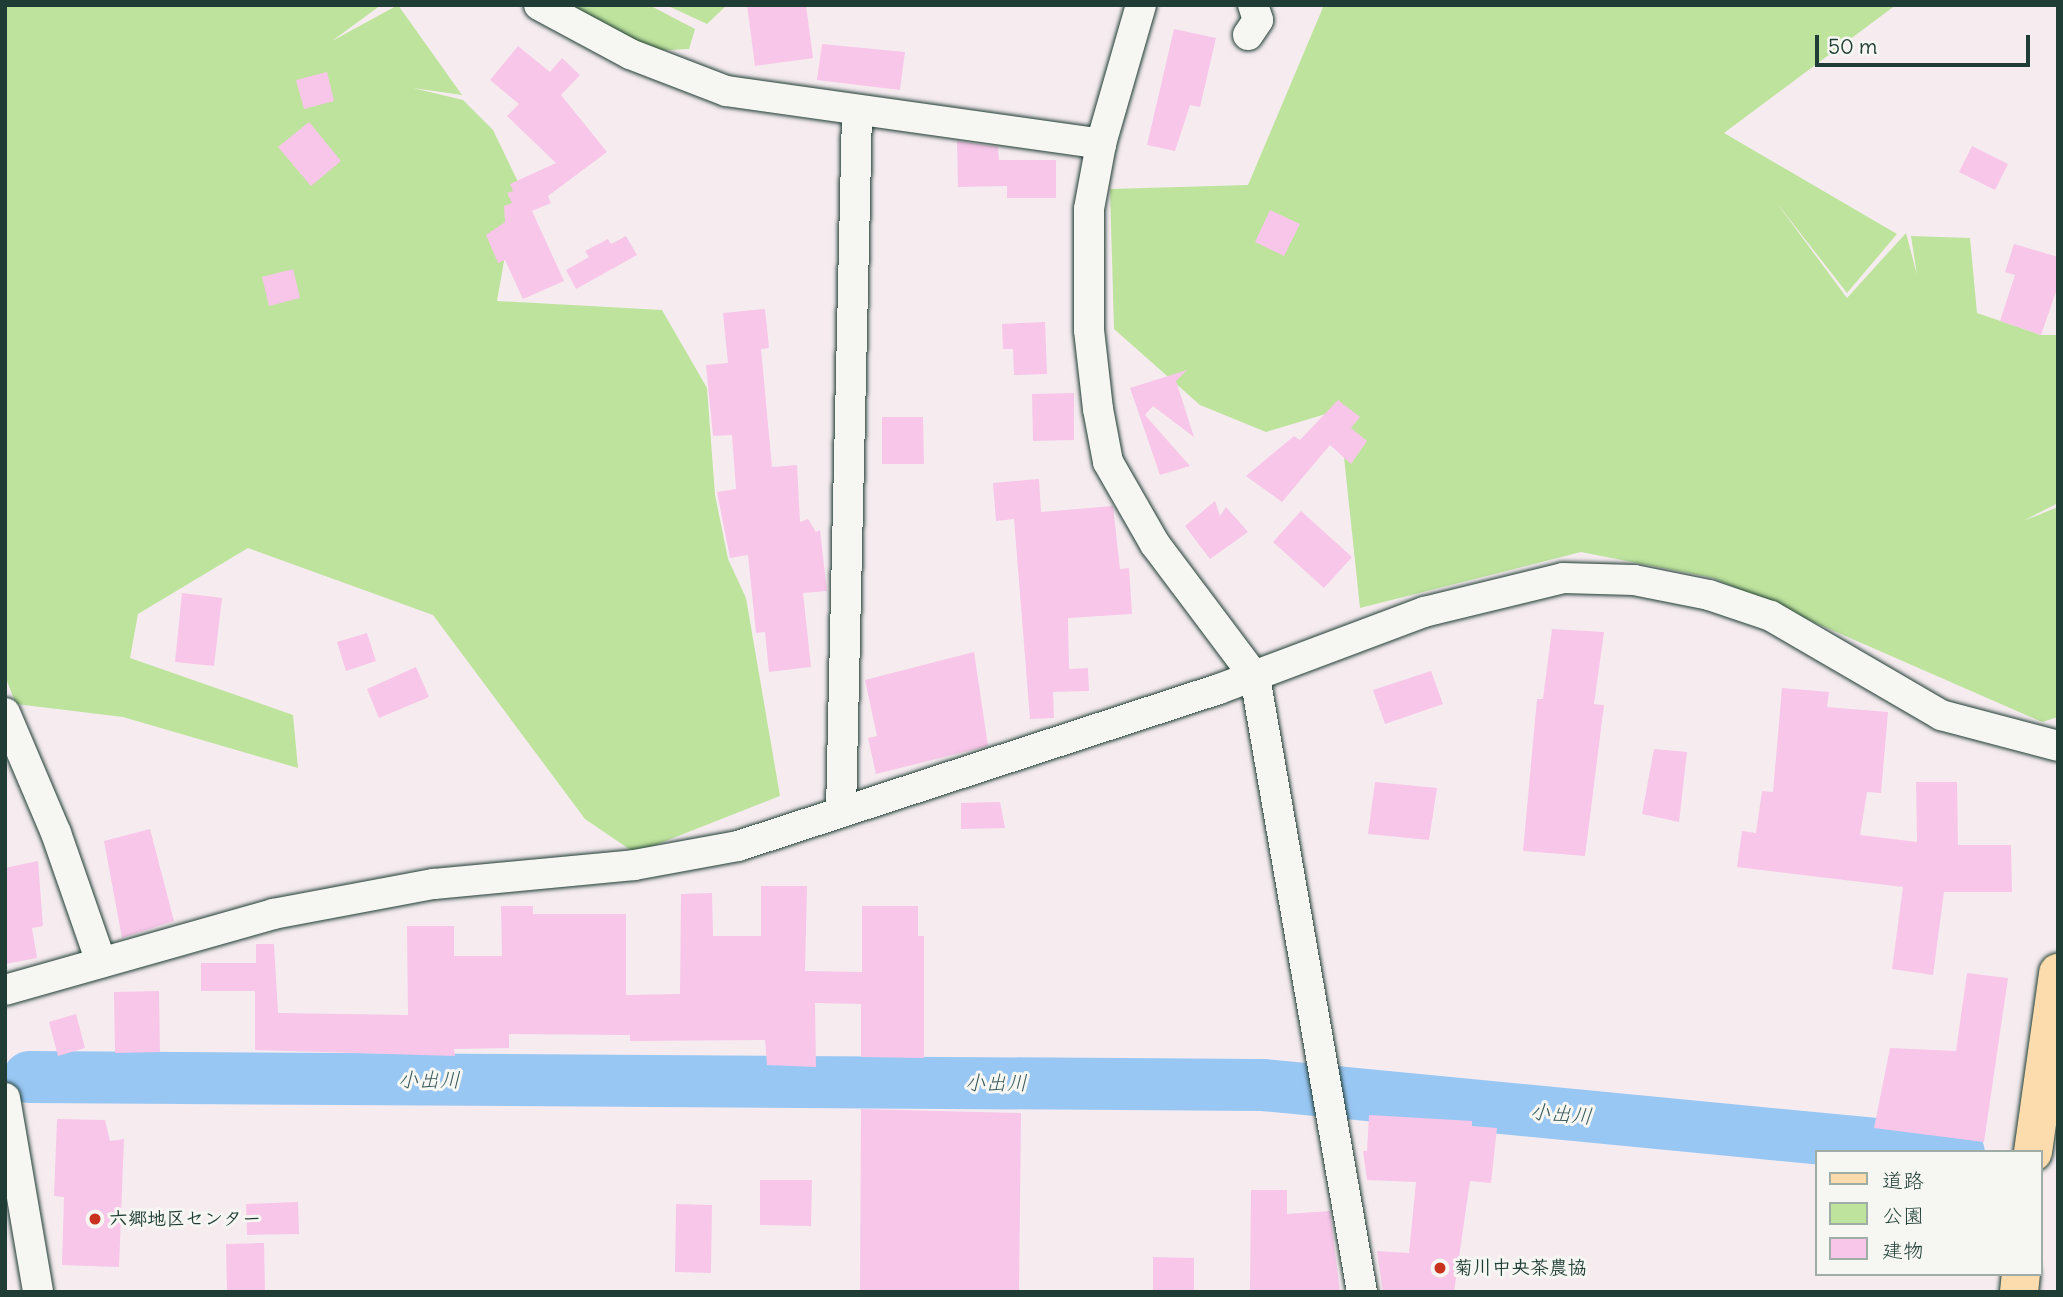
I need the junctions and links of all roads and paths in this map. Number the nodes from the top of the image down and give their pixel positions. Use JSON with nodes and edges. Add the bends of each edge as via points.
{"nodes":[{"id":1,"x":539,"y":5,"type":"edge"},
{"id":2,"x":1141,"y":5,"type":"edge"},
{"id":3,"x":1253,"y":5,"type":"edge"},
{"id":4,"x":1248,"y":35,"type":"dead end"},
{"id":5,"x":857,"y":110,"type":"junction"},
{"id":6,"x":1101,"y":144,"type":"junction"},
{"id":7,"x":1255,"y":677,"type":"junction"},
{"id":8,"x":5,"y":713,"type":"edge"},
{"id":9,"x":2058,"y":746,"type":"edge"},
{"id":10,"x":841,"y":812,"type":"junction"},
{"id":11,"x":101,"y":962,"type":"junction"},
{"id":12,"x":2058,"y":973,"type":"edge"},
{"id":13,"x":5,"y":990,"type":"edge"},
{"id":14,"x":5,"y":1097,"type":"edge"},
{"id":15,"x":2033,"y":1150,"type":"edge"},
{"id":16,"x":38,"y":1292,"type":"edge"},
{"id":17,"x":1362,"y":1292,"type":"edge"}],
"edges":[{"from":1,"to":5,"type":"street","via":[[629,54],[726,91]]},
{"from":2,"to":6,"type":"street"},
{"from":3,"to":4,"type":"street","via":[[1258,20]]},
{"from":5,"to":6,"type":"street"},
{"from":5,"to":10,"type":"street"},
{"from":6,"to":7,"type":"street","via":[[1089,209],[1088,330],[1108,462],[1155,544]]},
{"from":7,"to":9,"type":"street","via":[[1475,597],[1563,578],[1633,580],[1709,595],[1771,616],[1941,715]]},
{"from":7,"to":10,"type":"street"},
{"from":7,"to":17,"type":"street"},
{"from":8,"to":11,"type":"street","via":[[57,833]]},
{"from":10,"to":11,"type":"street","via":[[738,846],[647,862],[435,884],[273,914]]},
{"from":11,"to":13,"type":"street"},
{"from":12,"to":15,"type":"main road"},
{"from":14,"to":16,"type":"street"}]}
